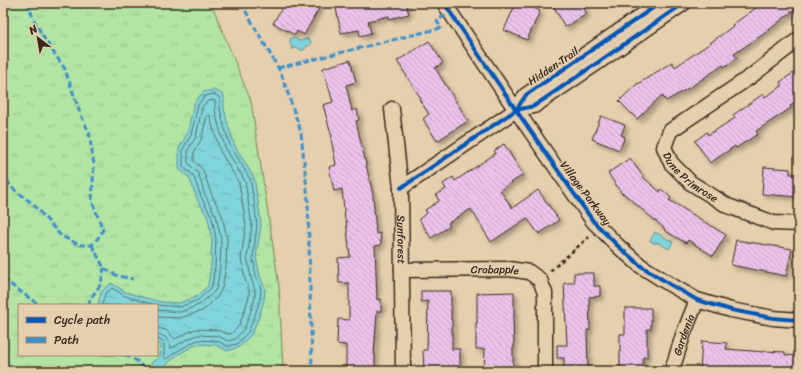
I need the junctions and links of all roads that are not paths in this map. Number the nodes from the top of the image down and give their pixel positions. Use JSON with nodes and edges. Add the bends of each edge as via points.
{"nodes":[{"id":1,"x":444,"y":3,"type":"edge"},
{"id":2,"x":660,"y":3,"type":"edge"},
{"id":3,"x":684,"y":3,"type":"edge"},
{"id":4,"x":799,"y":39,"type":"edge"},
{"id":5,"x":392,"y":109,"type":"dead end"},
{"id":6,"x":516,"y":110,"type":"junction"},
{"id":7,"x":401,"y":188,"type":"junction"},
{"id":8,"x":799,"y":224,"type":"edge"},
{"id":9,"x":402,"y":270,"type":"junction"},
{"id":10,"x":697,"y":300,"type":"junction"},
{"id":11,"x":799,"y":320,"type":"edge"},
{"id":12,"x":403,"y":371,"type":"edge"},
{"id":13,"x":545,"y":371,"type":"edge"},
{"id":14,"x":672,"y":371,"type":"edge"}],
"edges":[{"from":1,"to":6,"type":"street","name":"Village Parkway"},
{"from":2,"to":6,"type":"street","name":"Hidden Trail","via":[[526,95]]},
{"from":3,"to":6,"type":"street","via":[[534,106]]},
{"from":4,"to":8,"type":"street","name":"Dune Primrose","via":[[750,77],[670,131],[664,147],[671,163],[691,182],[728,206],[774,223]]},
{"from":5,"to":7,"type":"street","name":"Sunforest"},
{"from":6,"to":7,"type":"street","name":"Hidden Trail"},
{"from":6,"to":10,"type":"street","name":"Village Parkway","via":[[594,221],[619,248],[642,266]]},
{"from":7,"to":9,"type":"street","name":"Sunforest"},
{"from":9,"to":12,"type":"street","name":"Sunforest"},
{"from":9,"to":13,"type":"street","name":"Crabapple","via":[[509,269],[529,272],[540,280],[546,293]]},
{"from":10,"to":11,"type":"street","name":"Village Parkway","via":[[731,310]]},
{"from":10,"to":14,"type":"street","name":"Gardenia"}]}
